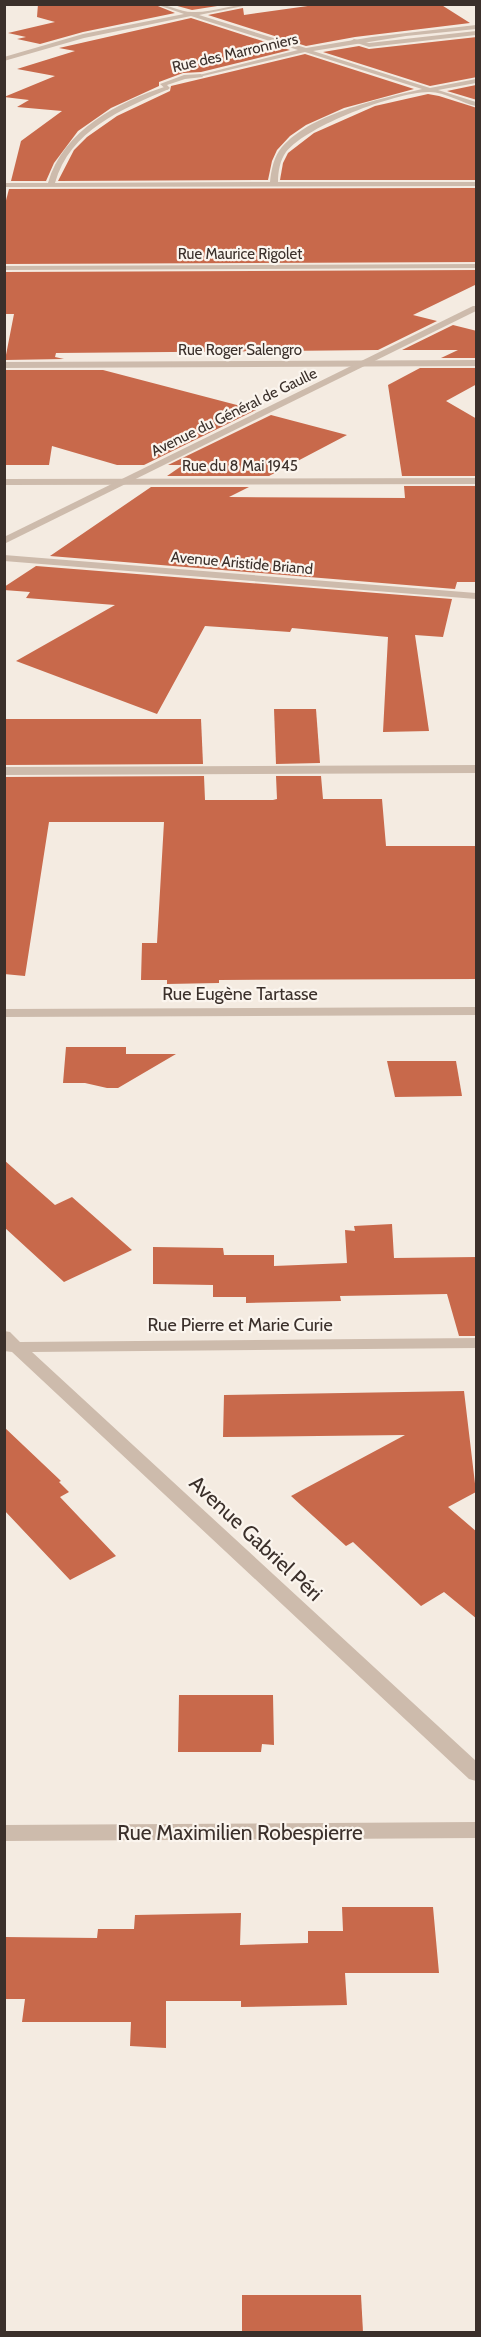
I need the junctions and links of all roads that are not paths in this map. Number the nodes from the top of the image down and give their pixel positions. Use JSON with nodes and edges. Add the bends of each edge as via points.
{"nodes":[{"id":1,"x":158,"y":4,"type":"edge"},
{"id":2,"x":250,"y":4,"type":"edge"},
{"id":3,"x":189,"y":14,"type":"junction"},
{"id":4,"x":477,"y":27,"type":"edge"},
{"id":5,"x":477,"y":33,"type":"edge"},
{"id":6,"x":354,"y":41,"type":"junction"},
{"id":7,"x":303,"y":50,"type":"junction"},
{"id":8,"x":4,"y":59,"type":"edge"},
{"id":9,"x":477,"y":81,"type":"edge"},
{"id":10,"x":429,"y":89,"type":"junction"},
{"id":11,"x":477,"y":104,"type":"edge"},
{"id":12,"x":274,"y":184,"type":"junction"},
{"id":13,"x":477,"y":184,"type":"edge"},
{"id":14,"x":4,"y":185,"type":"edge"},
{"id":15,"x":51,"y":185,"type":"junction"},
{"id":16,"x":477,"y":266,"type":"edge"},
{"id":17,"x":4,"y":268,"type":"edge"},
{"id":18,"x":477,"y":308,"type":"edge"},
{"id":19,"x":367,"y":363,"type":"junction"},
{"id":20,"x":477,"y":363,"type":"edge"},
{"id":21,"x":4,"y":365,"type":"edge"},
{"id":22,"x":477,"y":481,"type":"edge"},
{"id":23,"x":4,"y":482,"type":"edge"},
{"id":24,"x":126,"y":482,"type":"junction"},
{"id":25,"x":4,"y":542,"type":"edge"},
{"id":26,"x":4,"y":558,"type":"edge"},
{"id":27,"x":477,"y":596,"type":"edge"},
{"id":28,"x":477,"y":770,"type":"edge"},
{"id":29,"x":4,"y":771,"type":"edge"},
{"id":30,"x":477,"y":1011,"type":"edge"},
{"id":31,"x":4,"y":1013,"type":"edge"},
{"id":32,"x":8,"y":1343,"type":"edge"},
{"id":33,"x":477,"y":1343,"type":"edge"},
{"id":34,"x":477,"y":1773,"type":"edge"},
{"id":35,"x":477,"y":1830,"type":"edge"},
{"id":36,"x":4,"y":1833,"type":"edge"}],
"edges":[{"from":1,"to":3,"type":"street"},
{"from":2,"to":3,"type":"street"},
{"from":3,"to":7,"type":"street"},
{"from":3,"to":8,"type":"street","via":[[83,36]]},
{"from":4,"to":6,"type":"street","name":"Rue des Marronniers"},
{"from":5,"to":6,"type":"street","via":[[369,45]]},
{"from":6,"to":7,"type":"street","name":"Rue des Marronniers"},
{"from":7,"to":10,"type":"street"},
{"from":7,"to":15,"type":"street","name":"Rue des Marronniers","via":[[163,84],[167,88],[109,114],[78,137],[56,163]]},
{"from":9,"to":10,"type":"street"},
{"from":10,"to":11,"type":"street"},
{"from":10,"to":12,"type":"street","via":[[373,103],[306,132],[284,150],[274,173]]},
{"from":12,"to":13,"type":"street"},
{"from":12,"to":15,"type":"street"},
{"from":14,"to":15,"type":"street"},
{"from":16,"to":17,"type":"street","name":"Rue Maurice Rigolet"},
{"from":18,"to":19,"type":"street","name":"Avenue du Général de Gaulle"},
{"from":19,"to":20,"type":"street","name":"Rue Roger Salengro"},
{"from":19,"to":21,"type":"street","name":"Rue Roger Salengro"},
{"from":19,"to":24,"type":"street","name":"Avenue du Général de Gaulle"},
{"from":22,"to":24,"type":"street","name":"Rue du 8 Mai 1945"},
{"from":23,"to":24,"type":"street","name":"Rue du 8 Mai 1945"},
{"from":24,"to":25,"type":"street","name":"Avenue du Général de Gaulle"},
{"from":26,"to":27,"type":"street","name":"Avenue Aristide Briand"},
{"from":28,"to":29,"type":"street"},
{"from":30,"to":31,"type":"street","name":"Rue Eugène Tartasse"},
{"from":32,"to":33,"type":"street","name":"Rue Pierre et Marie Curie"},
{"from":32,"to":34,"type":"street","name":"Avenue Gabriel Péri"},
{"from":35,"to":36,"type":"street","name":"Rue Maximilien Robespierre"}]}
